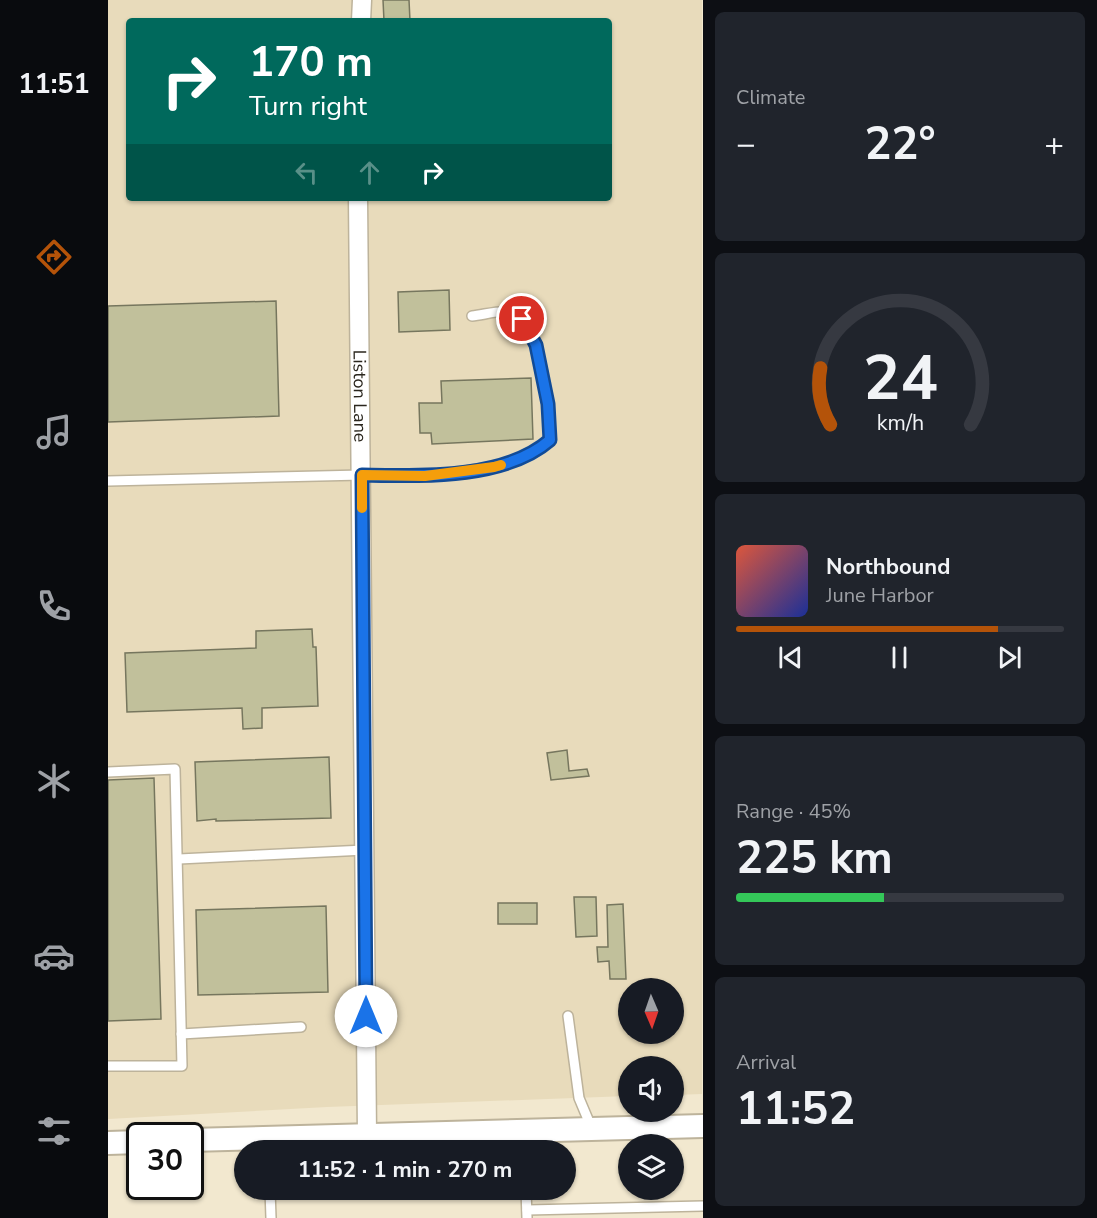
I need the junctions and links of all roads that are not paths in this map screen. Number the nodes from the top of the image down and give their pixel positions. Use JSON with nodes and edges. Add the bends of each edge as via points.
{"nodes":[{"id":1,"x":362,"y":0,"type":"edge"},
{"id":2,"x":361,"y":18,"type":"edge"},
{"id":3,"x":358,"y":201,"type":"edge"},
{"id":4,"x":472,"y":316,"type":"dead end"},
{"id":5,"x":362,"y":475,"type":"junction"},
{"id":6,"x":108,"y":481,"type":"edge"},
{"id":7,"x":108,"y":772,"type":"edge"},
{"id":8,"x":365,"y":850,"type":"junction"},
{"id":9,"x":179,"y":859,"type":"junction"},
{"id":10,"x":568,"y":1016,"type":"dead end"},
{"id":11,"x":301,"y":1027,"type":"dead end"},
{"id":12,"x":181,"y":1034,"type":"junction"},
{"id":13,"x":108,"y":1066,"type":"edge"},
{"id":14,"x":702,"y":1126,"type":"edge"},
{"id":15,"x":592,"y":1129,"type":"junction"},
{"id":16,"x":368,"y":1134,"type":"junction"},
{"id":17,"x":309,"y":1140,"type":"edge"},
{"id":18,"x":524,"y":1140,"type":"edge"},
{"id":19,"x":204,"y":1141,"type":"edge"},
{"id":20,"x":126,"y":1142,"type":"edge"},
{"id":21,"x":234,"y":1142,"type":"edge"},
{"id":22,"x":108,"y":1143,"type":"edge"},
{"id":23,"x":270,"y":1200,"type":"edge"},
{"id":24,"x":702,"y":1206,"type":"edge"},
{"id":25,"x":527,"y":1214,"type":"edge"},
{"id":26,"x":271,"y":1218,"type":"edge"}],
"edges":[{"from":1,"to":2,"type":"street"},
{"from":3,"to":5,"type":"street","name":"Liston Lane"},
{"from":4,"to":5,"type":"lane","via":[[509,312],[522,319],[536,345],[548,404],[550,440],[537,451],[494,467],[425,476]]},
{"from":5,"to":6,"type":"lane"},
{"from":5,"to":8,"type":"street","name":"Liston Lane"},
{"from":7,"to":9,"type":"lane","via":[[176,769]]},
{"from":8,"to":9,"type":"lane"},
{"from":8,"to":16,"type":"street","name":"Liston Lane"},
{"from":9,"to":12,"type":"lane"},
{"from":10,"to":15,"type":"lane","via":[[579,1098]]},
{"from":11,"to":12,"type":"lane"},
{"from":12,"to":13,"type":"lane","via":[[182,1066]]},
{"from":14,"to":15,"type":"street"},
{"from":15,"to":18,"type":"street"},
{"from":16,"to":17,"type":"street"},
{"from":16,"to":18,"type":"street"},
{"from":19,"to":21,"type":"street"},
{"from":20,"to":22,"type":"street"},
{"from":23,"to":26,"type":"lane"},
{"from":24,"to":25,"type":"lane"}]}
